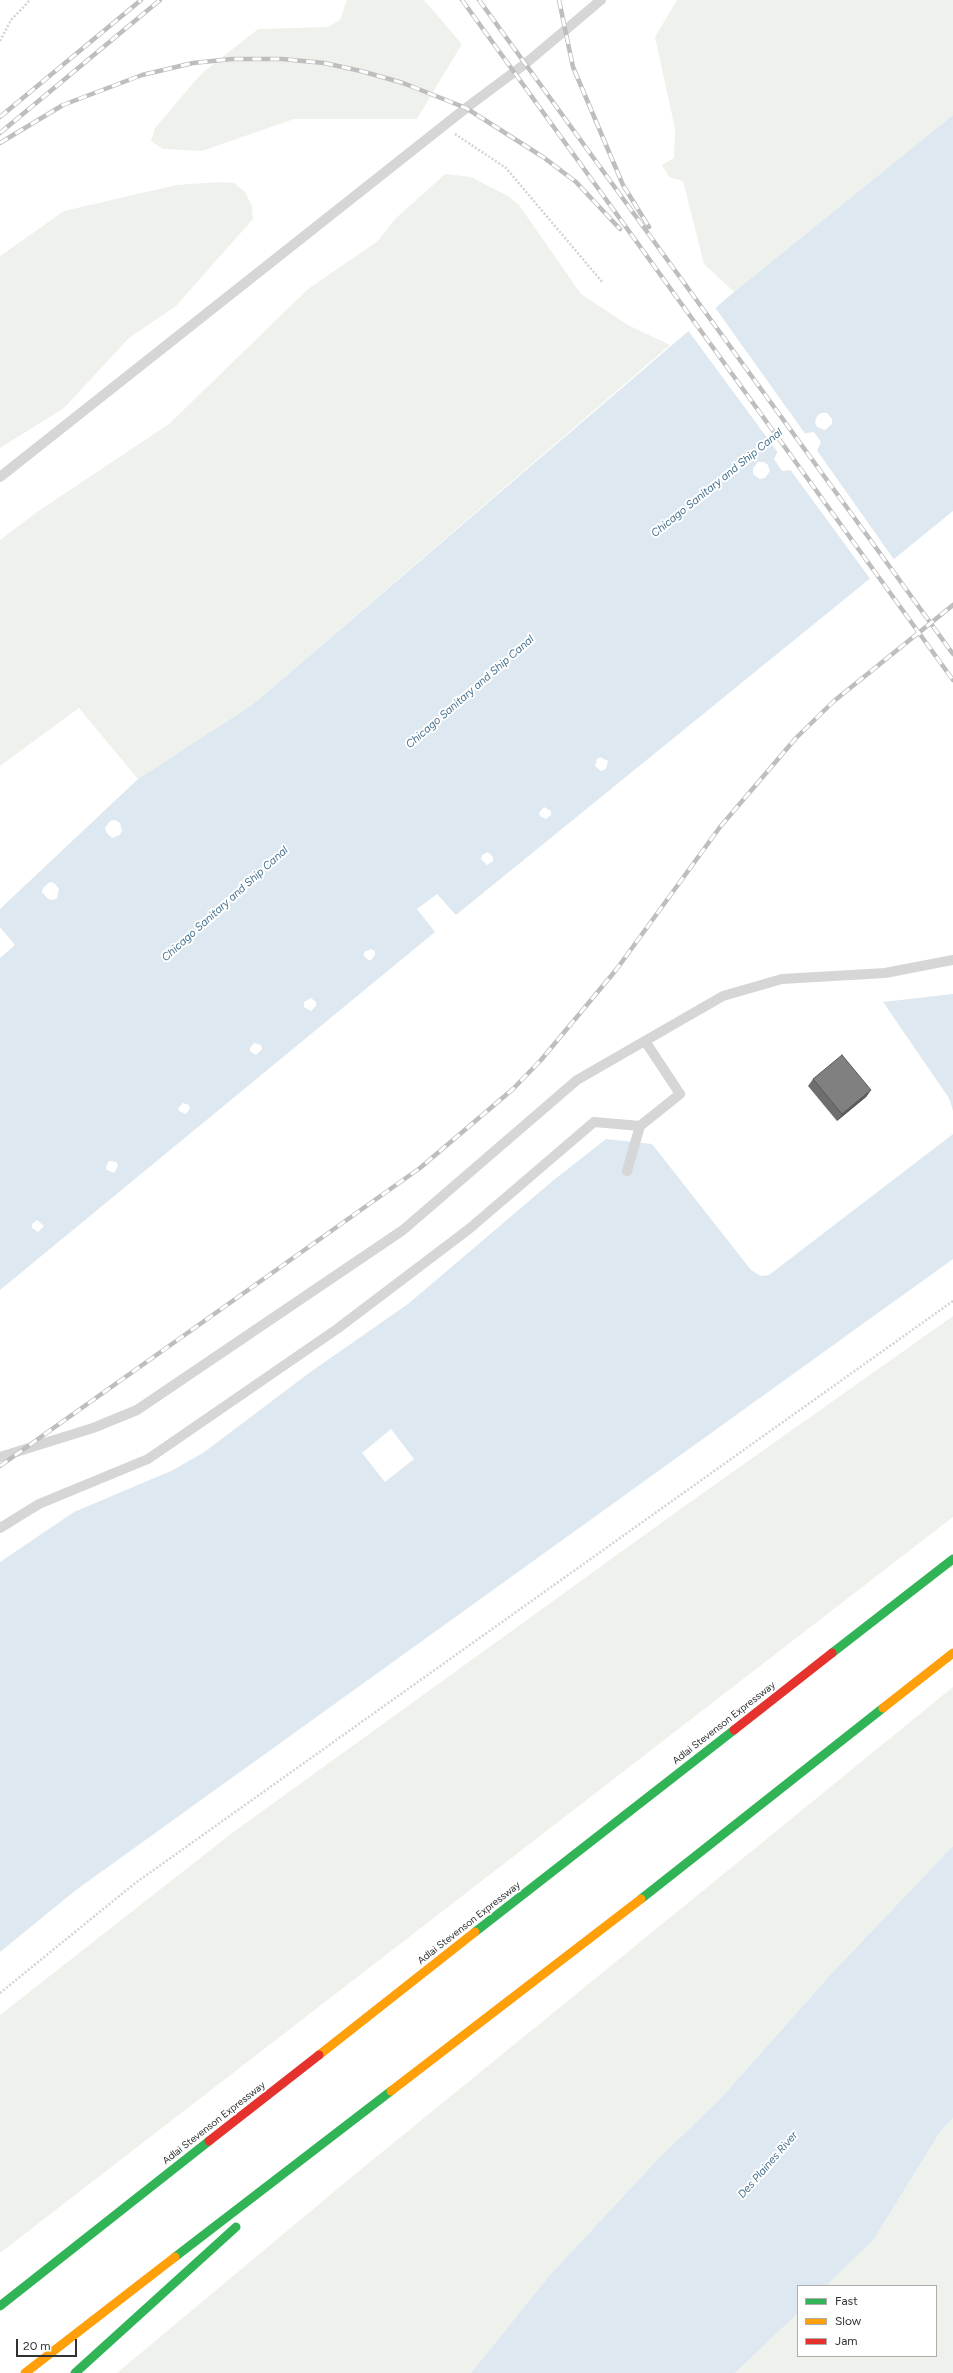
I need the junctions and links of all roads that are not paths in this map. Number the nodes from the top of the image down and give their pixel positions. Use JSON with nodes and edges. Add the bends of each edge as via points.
{"nodes":[{"id":1,"x":601,"y":0,"type":"edge"},
{"id":2,"x":0,"y":477,"type":"edge"},
{"id":3,"x":953,"y":960,"type":"edge"},
{"id":4,"x":645,"y":1041,"type":"junction"},
{"id":5,"x":640,"y":1126,"type":"junction"},
{"id":6,"x":627,"y":1171,"type":"dead end"},
{"id":7,"x":0,"y":1457,"type":"edge"},
{"id":8,"x":0,"y":1528,"type":"edge"},
{"id":9,"x":953,"y":1559,"type":"edge"},
{"id":10,"x":953,"y":1653,"type":"edge"},
{"id":11,"x":348,"y":2125,"type":"junction"},
{"id":12,"x":266,"y":2200,"type":"dead end"},
{"id":13,"x":242,"y":2222,"type":"dead end"},
{"id":14,"x":0,"y":2306,"type":"edge"},
{"id":15,"x":25,"y":2373,"type":"edge"},
{"id":16,"x":75,"y":2373,"type":"edge"}],
"edges":[{"from":1,"to":2,"type":"lane","via":[[525,64]]},
{"from":3,"to":4,"type":"lane","via":[[885,973],[782,979],[723,996]]},
{"from":4,"to":5,"type":"lane","via":[[680,1094]]},
{"from":4,"to":7,"type":"lane","via":[[577,1080],[403,1230],[137,1410],[93,1428]]},
{"from":5,"to":6,"type":"lane"},
{"from":5,"to":8,"type":"lane","via":[[594,1122],[469,1229],[337,1329],[148,1459],[39,1504]]},
{"from":9,"to":14,"type":"highway","name":"Adlai Stevenson Expressway"},
{"from":10,"to":11,"type":"highway","via":[[650,1892]]},
{"from":11,"to":12,"type":"highway"},
{"from":11,"to":15,"type":"highway"},
{"from":13,"to":16,"type":"highway"}]}
